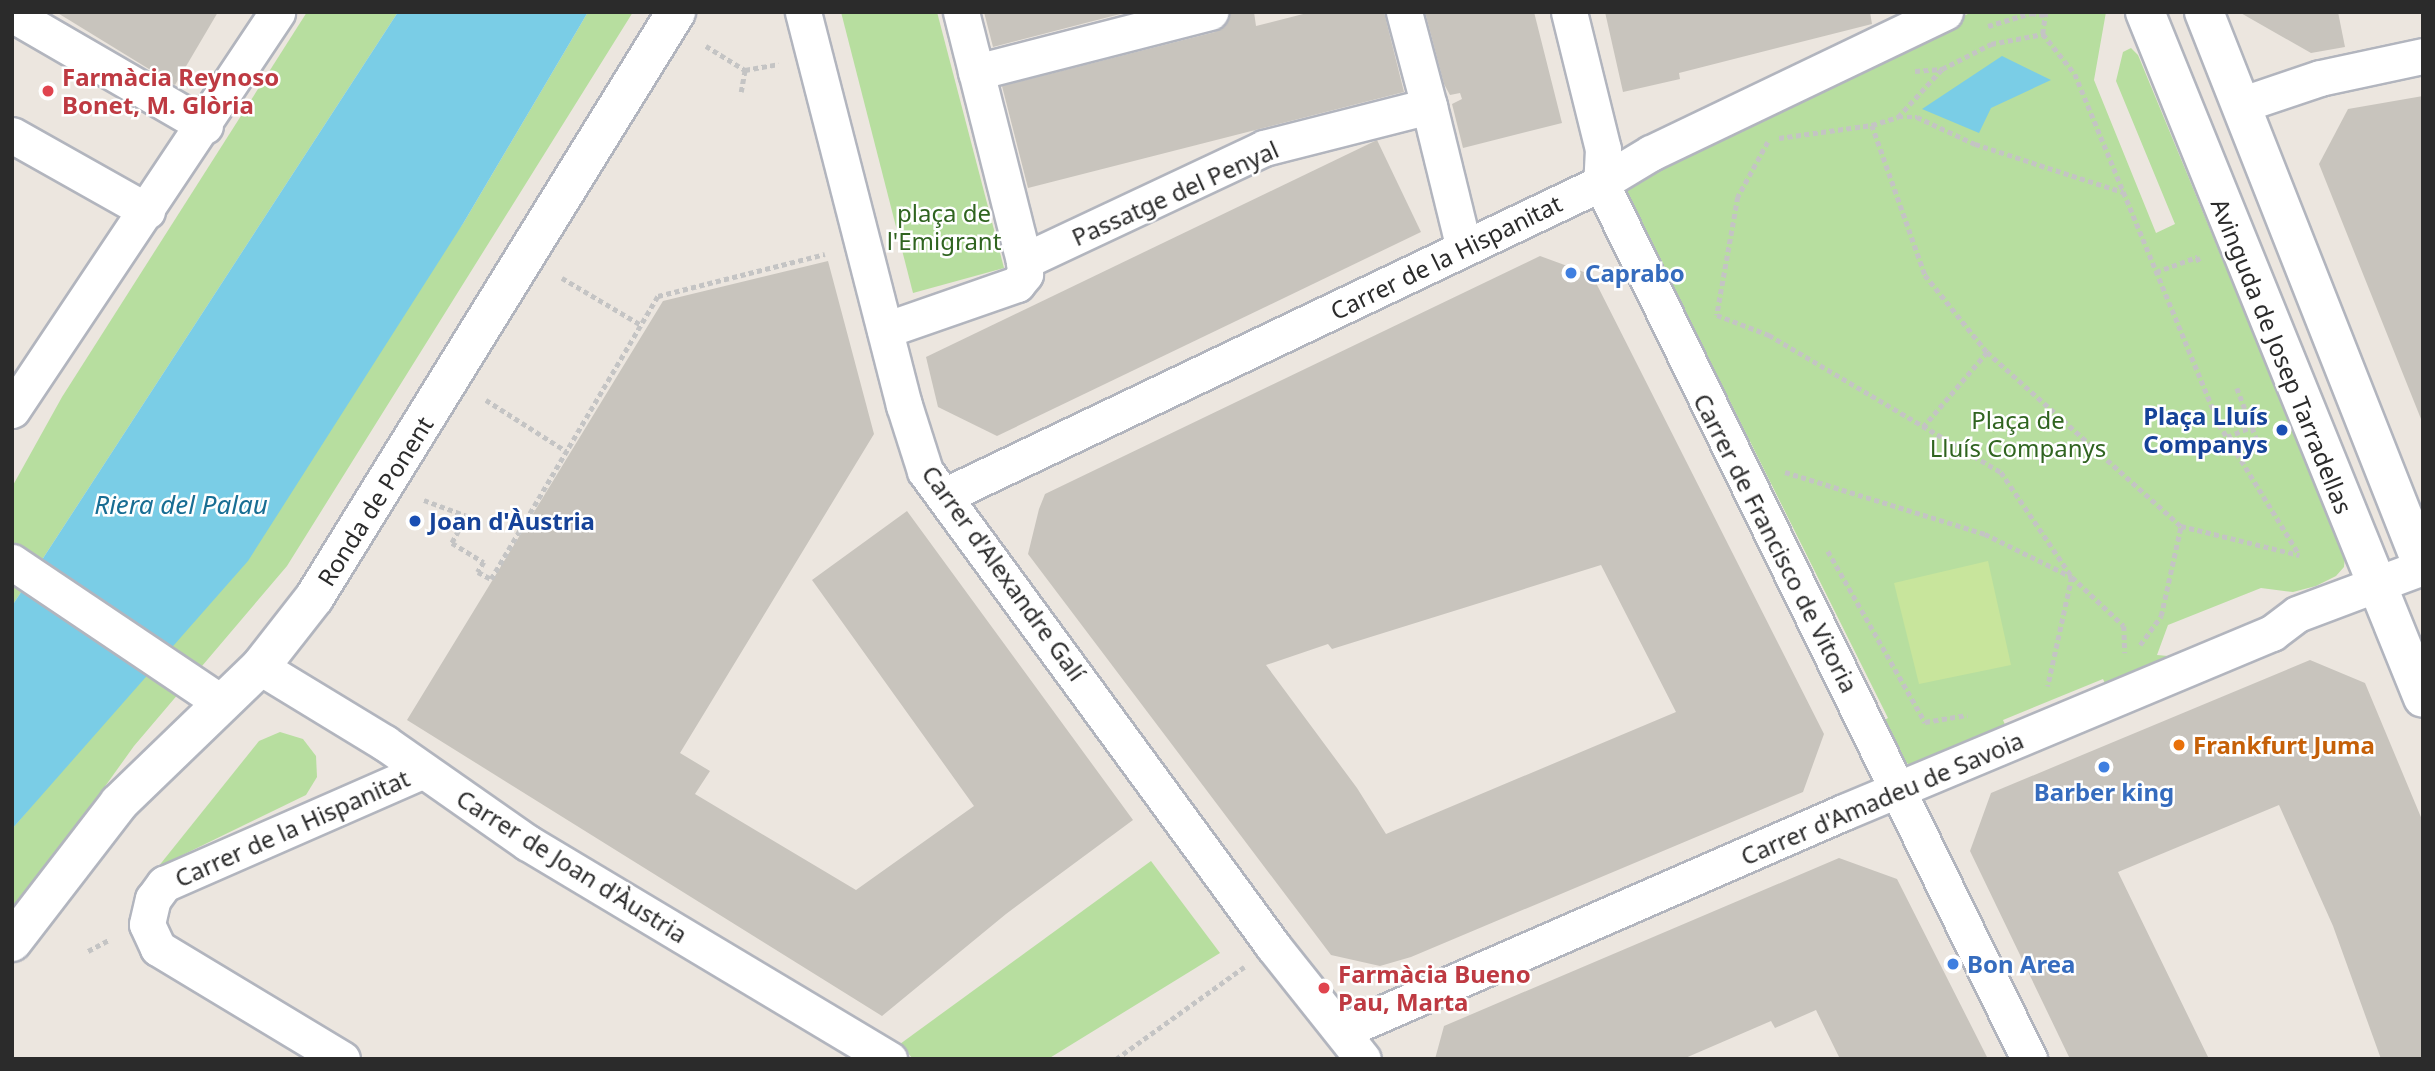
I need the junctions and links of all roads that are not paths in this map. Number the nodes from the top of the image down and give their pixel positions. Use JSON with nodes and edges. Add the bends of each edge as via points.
{"nodes":[{"id":1,"x":277,"y":12,"type":"edge"},
{"id":2,"x":676,"y":12,"type":"edge"},
{"id":3,"x":803,"y":12,"type":"edge"},
{"id":4,"x":961,"y":12,"type":"edge"},
{"id":5,"x":1210,"y":12,"type":"edge"},
{"id":6,"x":1404,"y":12,"type":"edge"},
{"id":7,"x":1569,"y":12,"type":"edge"},
{"id":8,"x":1945,"y":12,"type":"edge"},
{"id":9,"x":2145,"y":12,"type":"edge"},
{"id":10,"x":2204,"y":12,"type":"edge"},
{"id":11,"x":12,"y":14,"type":"edge"},
{"id":12,"x":2423,"y":56,"type":"edge"},
{"id":13,"x":976,"y":72,"type":"junction"},
{"id":14,"x":2240,"y":105,"type":"junction"},
{"id":15,"x":1429,"y":106,"type":"junction"},
{"id":16,"x":205,"y":126,"type":"junction"},
{"id":17,"x":12,"y":135,"type":"edge"},
{"id":18,"x":1601,"y":183,"type":"junction"},
{"id":19,"x":147,"y":211,"type":"junction"},
{"id":20,"x":1464,"y":248,"type":"junction"},
{"id":21,"x":1024,"y":261,"type":"junction"},
{"id":22,"x":885,"y":330,"type":"junction"},
{"id":23,"x":12,"y":410,"type":"edge"},
{"id":24,"x":944,"y":496,"type":"junction"},
{"id":25,"x":12,"y":562,"type":"edge"},
{"id":26,"x":2423,"y":567,"type":"edge"},
{"id":27,"x":2375,"y":582,"type":"junction"},
{"id":28,"x":260,"y":667,"type":"junction"},
{"id":29,"x":2423,"y":698,"type":"edge"},
{"id":30,"x":220,"y":702,"type":"junction"},
{"id":31,"x":422,"y":771,"type":"junction"},
{"id":32,"x":1899,"y":789,"type":"junction"},
{"id":33,"x":12,"y":942,"type":"edge"},
{"id":34,"x":1342,"y":1031,"type":"junction"},
{"id":35,"x":342,"y":1059,"type":"edge"},
{"id":36,"x":889,"y":1059,"type":"edge"},
{"id":37,"x":1363,"y":1059,"type":"edge"},
{"id":38,"x":2029,"y":1059,"type":"edge"}],
"edges":[{"from":1,"to":16,"type":"street"},
{"from":2,"to":28,"type":"street","name":"Ronda de Ponent","via":[[330,573]]},
{"from":3,"to":22,"type":"street","name":"Carrer d'Alexandre Galí"},
{"from":4,"to":13,"type":"street"},
{"from":5,"to":13,"type":"street"},
{"from":6,"to":15,"type":"street"},
{"from":7,"to":18,"type":"street","name":"Carrer de Francisco de Vitoria","via":[[1603,149]]},
{"from":8,"to":18,"type":"street","name":"Carrer de la Hispanitat","via":[[1651,153]]},
{"from":9,"to":27,"type":"street","name":"Avinguda de Josep Tarradellas"},
{"from":10,"to":14,"type":"street","name":"Avinguda de Josep Tarradellas"},
{"from":11,"to":16,"type":"street"},
{"from":12,"to":14,"type":"street","via":[[2320,78]]},
{"from":13,"to":21,"type":"street"},
{"from":14,"to":26,"type":"street","name":"Avinguda de Josep Tarradellas"},
{"from":15,"to":20,"type":"street"},
{"from":15,"to":21,"type":"street","name":"Passatge del Penyal","via":[[1264,149]]},
{"from":16,"to":19,"type":"street"},
{"from":17,"to":19,"type":"street"},
{"from":18,"to":20,"type":"street","name":"Carrer de la Hispanitat"},
{"from":18,"to":32,"type":"street","name":"Carrer de Francisco de Vitoria"},
{"from":19,"to":23,"type":"street"},
{"from":20,"to":24,"type":"street","name":"Carrer de la Hispanitat"},
{"from":21,"to":22,"type":"street","via":[[1025,274],[1017,284]]},
{"from":22,"to":24,"type":"street","name":"Carrer d'Alexandre Galí","via":[[925,471]]},
{"from":24,"to":34,"type":"street","name":"Carrer d'Alexandre Galí","via":[[1181,813],[1273,946]]},
{"from":25,"to":30,"type":"street"},
{"from":26,"to":27,"type":"street","name":"Carrer d'Amadeu de Savoia"},
{"from":27,"to":29,"type":"street","name":"Avinguda de Josep Tarradellas"},
{"from":27,"to":32,"type":"street","name":"Carrer d'Amadeu de Savoia","via":[[2297,614],[2272,633]]},
{"from":28,"to":30,"type":"street","name":"Ronda de Ponent"},
{"from":28,"to":31,"type":"street","name":"Carrer de Joan d'Àustria"},
{"from":30,"to":33,"type":"street","name":"Ronda de Ponent","via":[[119,803]]},
{"from":31,"to":35,"type":"street","name":"Carrer de la Hispanitat","via":[[164,884],[153,899],[147,924],[158,948]]},
{"from":31,"to":36,"type":"street","name":"Carrer de Joan d'Àustria","via":[[528,843]]},
{"from":32,"to":34,"type":"street","name":"Carrer d'Amadeu de Savoia"},
{"from":32,"to":38,"type":"street","name":"Carrer de Francisco de Vitoria"},
{"from":34,"to":37,"type":"street","name":"Carrer d'Alexandre Galí"}]}
